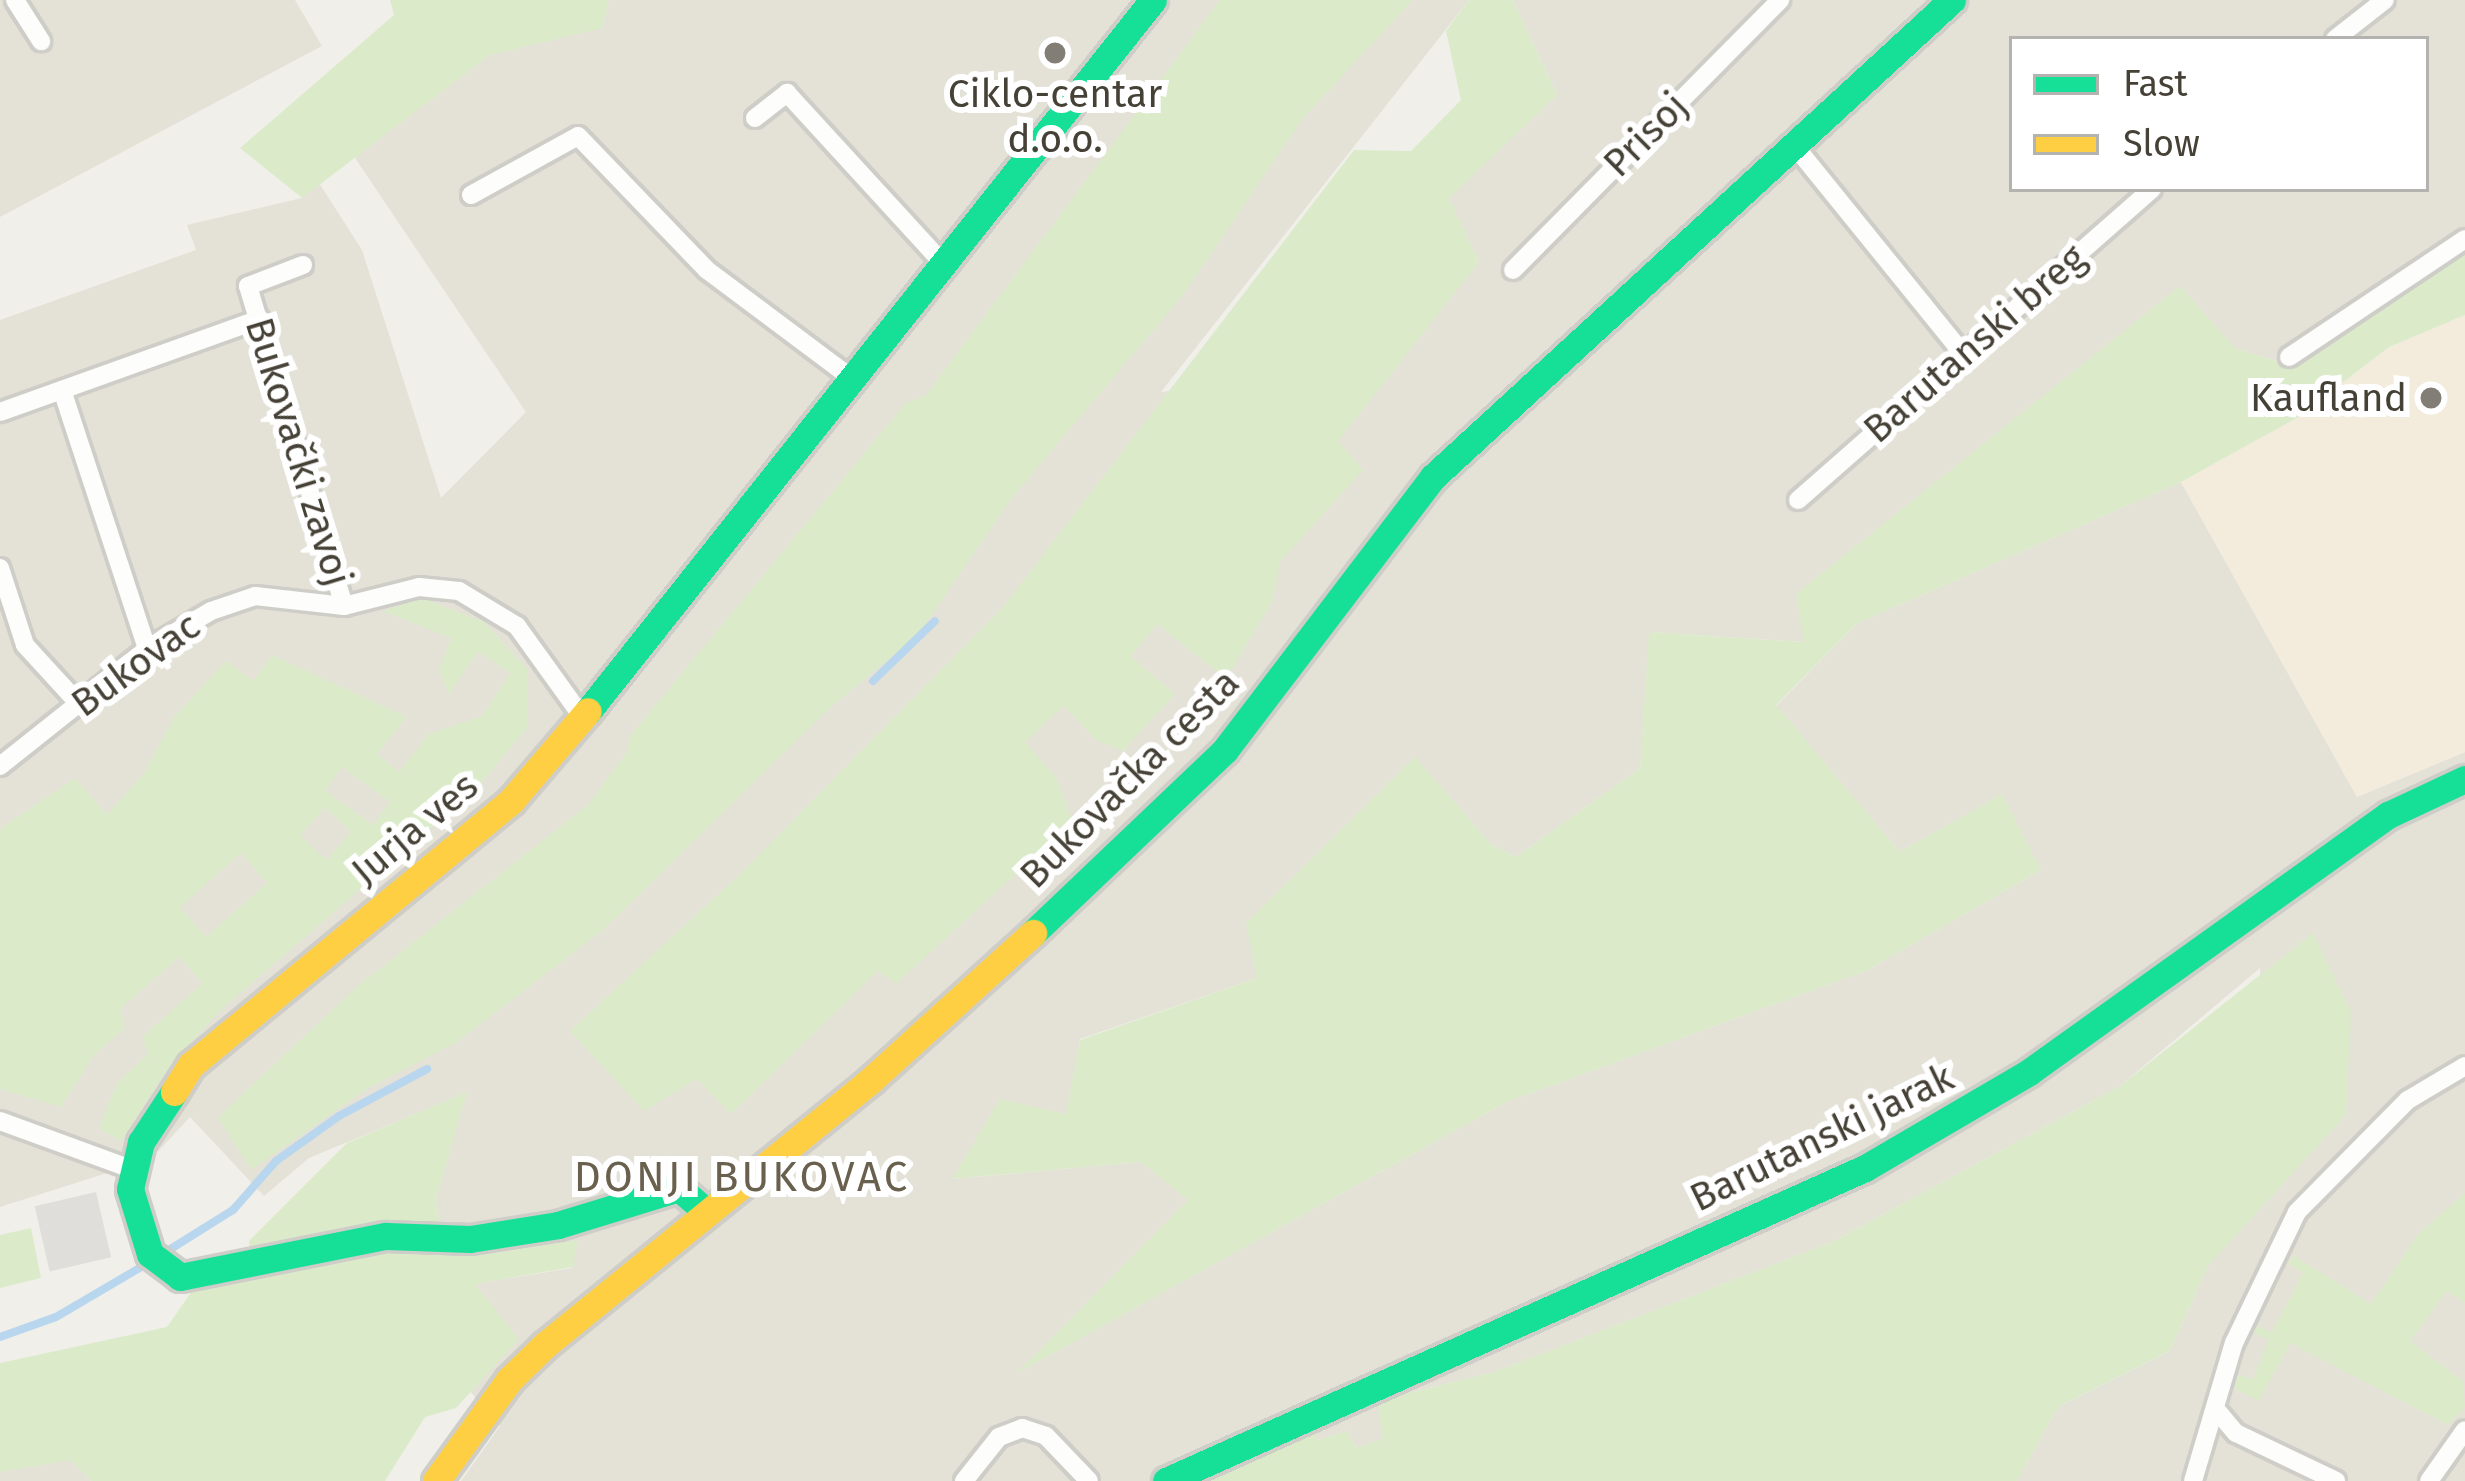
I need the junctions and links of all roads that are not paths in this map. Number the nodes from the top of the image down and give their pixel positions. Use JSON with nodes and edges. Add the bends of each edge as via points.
{"nodes":[{"id":1,"x":15,"y":0,"type":"edge"},
{"id":2,"x":1154,"y":0,"type":"edge"},
{"id":3,"x":1780,"y":0,"type":"edge"},
{"id":4,"x":1952,"y":0,"type":"edge"},
{"id":5,"x":2385,"y":0,"type":"edge"},
{"id":6,"x":2339,"y":36,"type":"edge"},
{"id":7,"x":41,"y":41,"type":"dead end"},
{"id":8,"x":755,"y":118,"type":"dead end"},
{"id":9,"x":1794,"y":145,"type":"junction"},
{"id":10,"x":2149,"y":192,"type":"edge"},
{"id":11,"x":471,"y":195,"type":"dead end"},
{"id":12,"x":2465,"y":239,"type":"edge"},
{"id":13,"x":943,"y":263,"type":"junction"},
{"id":14,"x":303,"y":265,"type":"dead end"},
{"id":15,"x":1513,"y":270,"type":"dead end"},
{"id":16,"x":260,"y":319,"type":"junction"},
{"id":17,"x":1963,"y":354,"type":"junction"},
{"id":18,"x":2289,"y":357,"type":"dead end"},
{"id":19,"x":854,"y":380,"type":"junction"},
{"id":20,"x":62,"y":390,"type":"junction"},
{"id":21,"x":0,"y":412,"type":"edge"},
{"id":22,"x":1798,"y":500,"type":"dead end"},
{"id":23,"x":0,"y":568,"type":"edge"},
{"id":24,"x":344,"y":606,"type":"junction"},
{"id":25,"x":146,"y":649,"type":"junction"},
{"id":26,"x":79,"y":704,"type":"junction"},
{"id":27,"x":583,"y":718,"type":"junction"},
{"id":28,"x":0,"y":766,"type":"edge"},
{"id":29,"x":2465,"y":779,"type":"edge"},
{"id":30,"x":2465,"y":1066,"type":"edge"},
{"id":31,"x":0,"y":1121,"type":"edge"},
{"id":32,"x":134,"y":1169,"type":"junction"},
{"id":33,"x":707,"y":1211,"type":"junction"},
{"id":34,"x":2219,"y":1413,"type":"junction"},
{"id":35,"x":2465,"y":1430,"type":"edge"},
{"id":36,"x":436,"y":1481,"type":"edge"},
{"id":37,"x":964,"y":1481,"type":"edge"},
{"id":38,"x":1089,"y":1481,"type":"edge"},
{"id":39,"x":1166,"y":1481,"type":"edge"},
{"id":40,"x":2193,"y":1481,"type":"edge"},
{"id":41,"x":2336,"y":1481,"type":"edge"},
{"id":42,"x":2429,"y":1481,"type":"edge"}],
"edges":[{"from":1,"to":7,"type":"street"},
{"from":2,"to":13,"type":"street","name":"Jurja ves"},
{"from":3,"to":15,"type":"street","name":"Prisoj"},
{"from":4,"to":9,"type":"street","name":"Bukovačka cesta"},
{"from":5,"to":6,"type":"street"},
{"from":8,"to":13,"type":"street","via":[[788,93]]},
{"from":9,"to":17,"type":"street"},
{"from":9,"to":33,"type":"street","name":"Bukovačka cesta","via":[[1432,477],[1225,750],[1130,845],[871,1080]]},
{"from":10,"to":17,"type":"street","name":"Barutanski breg"},
{"from":11,"to":19,"type":"street","via":[[578,136],[706,270]]},
{"from":12,"to":18,"type":"street"},
{"from":13,"to":19,"type":"street","name":"Jurja ves"},
{"from":14,"to":16,"type":"street","name":"Bukovački zavoj","via":[[248,286]]},
{"from":16,"to":20,"type":"street"},
{"from":16,"to":24,"type":"street","name":"Bukovački zavoj"},
{"from":17,"to":22,"type":"street","name":"Barutanski breg"},
{"from":19,"to":27,"type":"street","name":"Jurja ves"},
{"from":20,"to":21,"type":"street"},
{"from":20,"to":25,"type":"street"},
{"from":23,"to":26,"type":"street","via":[[25,645]]},
{"from":24,"to":25,"type":"street","name":"Bukovac","via":[[236,600]]},
{"from":24,"to":27,"type":"street","name":"Bukovac","via":[[433,586],[474,596],[518,626]]},
{"from":25,"to":26,"type":"street","name":"Bukovac"},
{"from":26,"to":28,"type":"street","name":"Bukovac"},
{"from":27,"to":32,"type":"street","name":"Jurja ves","via":[[511,801],[191,1065],[141,1142]]},
{"from":29,"to":39,"type":"street","name":"Barutanski jarak","via":[[2388,815],[2030,1072],[1865,1168]]},
{"from":30,"to":34,"type":"street","via":[[2408,1100],[2297,1213],[2234,1343]]},
{"from":31,"to":32,"type":"street"},
{"from":32,"to":33,"type":"street","via":[[130,1189],[154,1260],[197,1277],[386,1236],[470,1239],[558,1225],[679,1188]]},
{"from":33,"to":36,"type":"street","name":"Bukovačka cesta","via":[[508,1380]]},
{"from":34,"to":40,"type":"street"},
{"from":34,"to":41,"type":"street","via":[[2236,1432]]},
{"from":35,"to":42,"type":"street"},
{"from":37,"to":38,"type":"street","via":[[999,1437],[1022,1428],[1046,1436]]}]}
